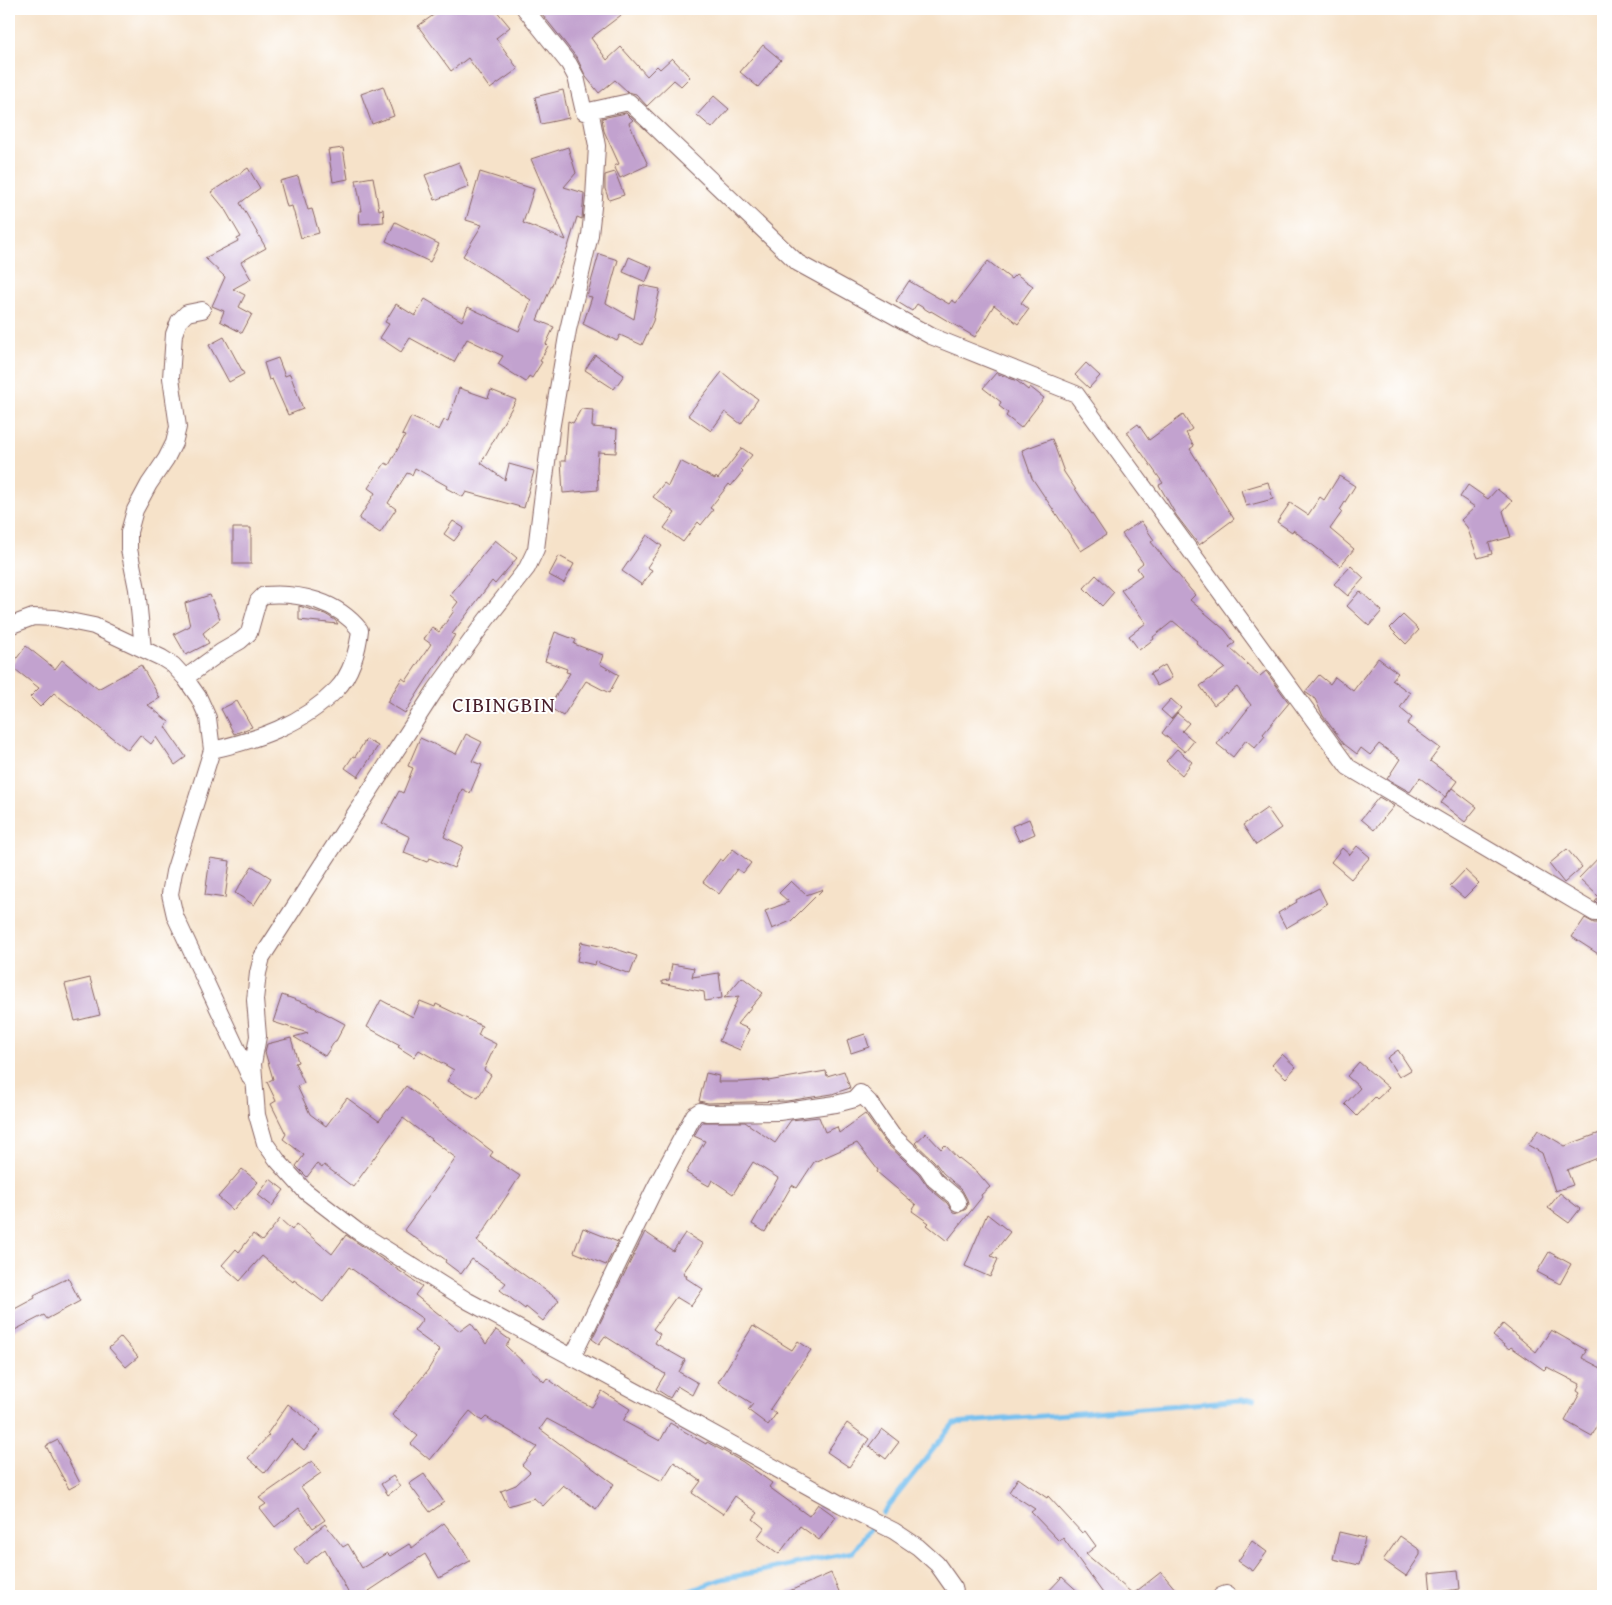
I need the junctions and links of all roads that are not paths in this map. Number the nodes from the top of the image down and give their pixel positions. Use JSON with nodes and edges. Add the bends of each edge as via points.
{"nodes":[{"id":1,"x":525,"y":9,"type":"edge"},
{"id":2,"x":584,"y":112,"type":"junction"},
{"id":3,"x":202,"y":310,"type":"dead end"},
{"id":4,"x":9,"y":626,"type":"edge"},
{"id":5,"x":143,"y":649,"type":"junction"},
{"id":6,"x":185,"y":678,"type":"junction"},
{"id":7,"x":212,"y":750,"type":"junction"},
{"id":8,"x":1603,"y":913,"type":"edge"},
{"id":9,"x":254,"y":1084,"type":"junction"},
{"id":10,"x":958,"y":1203,"type":"dead end"},
{"id":11,"x":572,"y":1358,"type":"junction"},
{"id":12,"x":956,"y":1596,"type":"edge"},
{"id":13,"x":1221,"y":1596,"type":"edge"},
{"id":14,"x":1229,"y":1596,"type":"edge"}],
"edges":[{"from":1,"to":2,"type":"street","via":[[576,77]]},
{"from":2,"to":8,"type":"street","via":[[629,102],[798,263],[931,336],[1076,394],[1348,767],[1595,913]]},
{"from":2,"to":9,"type":"street","via":[[591,114],[597,146],[590,235],[568,330],[536,549],[527,568],[436,689],[262,957],[255,1000],[258,1036],[253,1064]]},
{"from":3,"to":5,"type":"street","via":[[187,313],[179,321],[174,334],[171,378],[178,427],[174,443],[135,510],[130,532],[129,549]]},
{"from":4,"to":5,"type":"street","via":[[33,617],[55,618],[94,626]]},
{"from":5,"to":6,"type":"street","via":[[173,665]]},
{"from":6,"to":7,"type":"street","via":[[208,718]]},
{"from":6,"to":7,"type":"street","via":[[249,633],[258,600],[264,595],[315,599],[342,611],[360,630],[358,651],[350,668],[337,689],[318,705],[273,732]]},
{"from":7,"to":9,"type":"street","via":[[170,894],[175,916]]},
{"from":9,"to":11,"type":"street","via":[[257,1115],[265,1143],[305,1191],[357,1231],[468,1301]]},
{"from":10,"to":11,"type":"street","via":[[892,1135],[860,1093],[855,1099],[836,1104],[778,1112],[700,1111],[694,1115],[654,1188]]},
{"from":11,"to":12,"type":"street","via":[[894,1531],[937,1564]]},
{"from":13,"to":14,"type":"street"}]}
